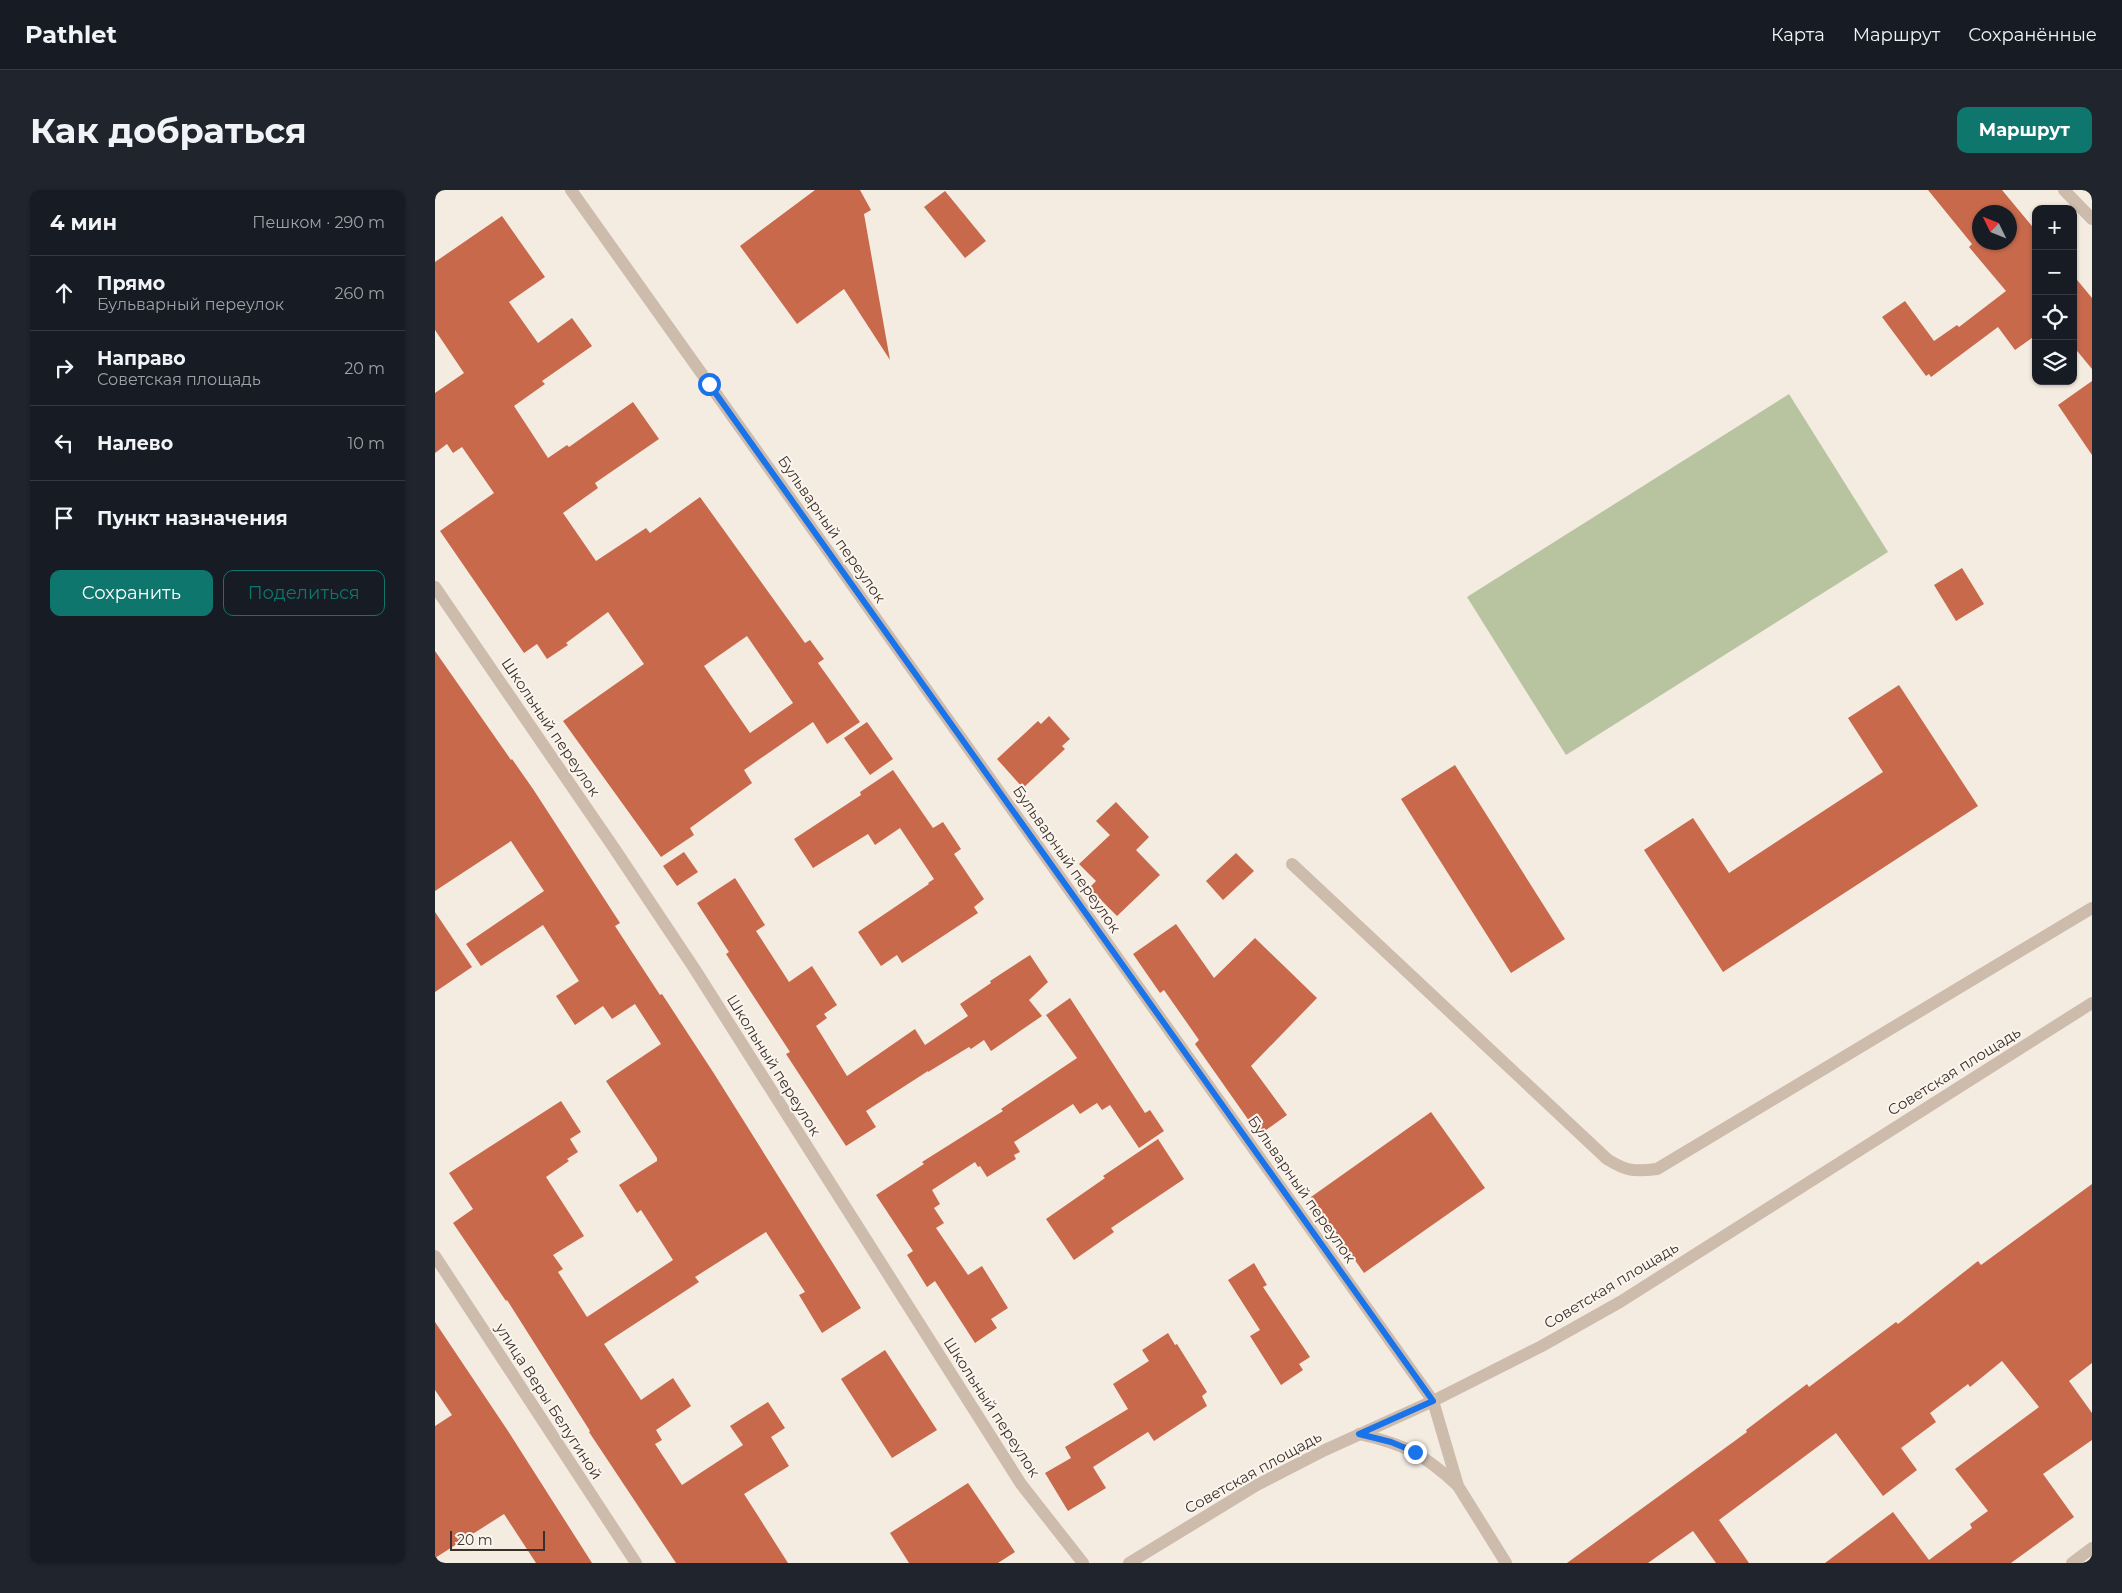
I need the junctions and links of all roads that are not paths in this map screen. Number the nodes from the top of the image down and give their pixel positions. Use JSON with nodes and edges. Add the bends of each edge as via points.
{"nodes":[{"id":1,"x":571,"y":190,"type":"edge"},
{"id":2,"x":2064,"y":190,"type":"edge"},
{"id":3,"x":2092,"y":219,"type":"edge"},
{"id":4,"x":435,"y":587,"type":"edge"},
{"id":5,"x":1292,"y":864,"type":"dead end"},
{"id":6,"x":2092,"y":908,"type":"edge"},
{"id":7,"x":2092,"y":1003,"type":"edge"},
{"id":8,"x":435,"y":1256,"type":"edge"},
{"id":9,"x":1433,"y":1401,"type":"junction"},
{"id":10,"x":1359,"y":1434,"type":"junction"},
{"id":11,"x":1458,"y":1486,"type":"junction"},
{"id":12,"x":2092,"y":1548,"type":"edge"},
{"id":13,"x":636,"y":1563,"type":"edge"},
{"id":14,"x":1083,"y":1563,"type":"edge"},
{"id":15,"x":1129,"y":1563,"type":"edge"},
{"id":16,"x":1506,"y":1563,"type":"edge"},
{"id":17,"x":2072,"y":1563,"type":"edge"}],
"edges":[{"from":1,"to":9,"type":"street","name":"Бульварный переулок"},
{"from":2,"to":3,"type":"street"},
{"from":4,"to":14,"type":"street","name":"Школьный переулок","via":[[694,968],[1021,1484]]},
{"from":5,"to":6,"type":"street","via":[[1607,1159],[1636,1172],[1657,1169]]},
{"from":7,"to":9,"type":"street","name":"Советская площадь","via":[[1619,1302],[1540,1347]]},
{"from":8,"to":13,"type":"street","name":"улица Веры Белугиной"},
{"from":9,"to":10,"type":"street","name":"Советская площадь"},
{"from":9,"to":11,"type":"street","name":"Бульварный переулок"},
{"from":10,"to":11,"type":"street","via":[[1415,1452],[1436,1465]]},
{"from":10,"to":15,"type":"street","name":"Советская площадь","via":[[1257,1485]]},
{"from":11,"to":16,"type":"street","name":"Бульварный переулок"},
{"from":12,"to":17,"type":"street"}]}
